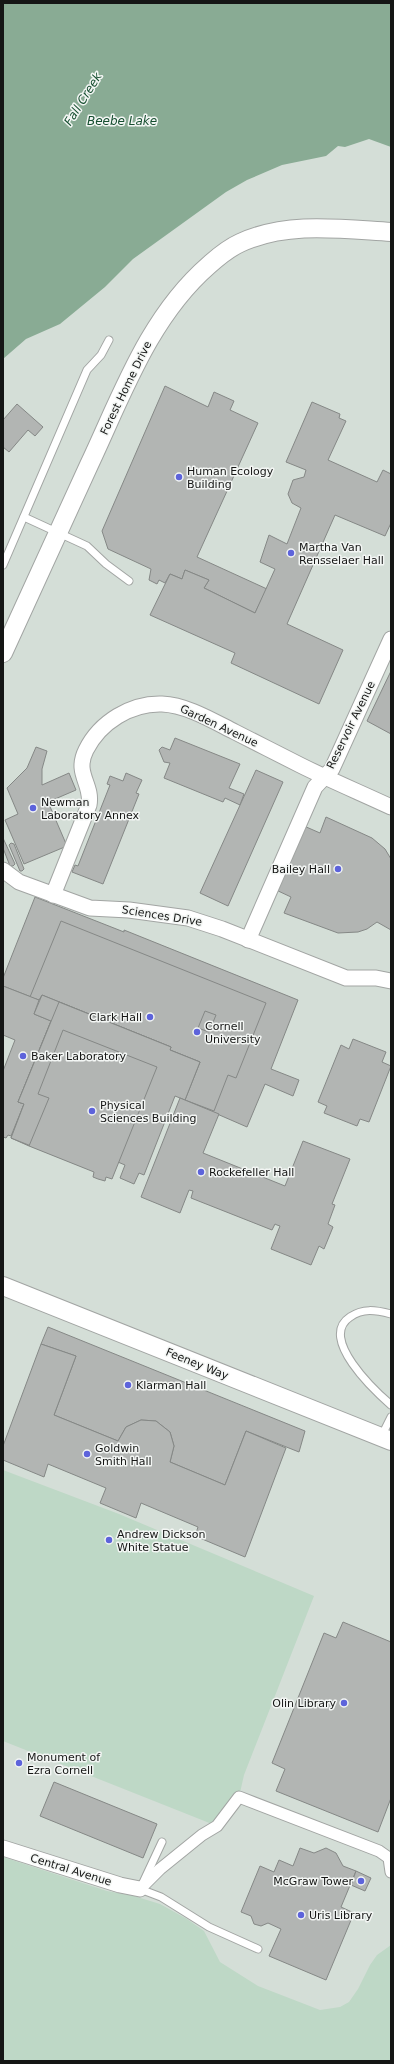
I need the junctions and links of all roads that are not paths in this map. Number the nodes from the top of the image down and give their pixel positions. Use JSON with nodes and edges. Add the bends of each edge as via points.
{"nodes":[{"id":1,"x":391,"y":232,"type":"edge"},
{"id":2,"x":110,"y":340,"type":"dead end"},
{"id":3,"x":24,"y":517,"type":"junction"},
{"id":4,"x":58,"y":532,"type":"junction"},
{"id":5,"x":3,"y":565,"type":"edge"},
{"id":6,"x":129,"y":581,"type":"dead end"},
{"id":7,"x":391,"y":639,"type":"edge"},
{"id":8,"x":3,"y":653,"type":"edge"},
{"id":9,"x":323,"y":777,"type":"junction"},
{"id":10,"x":391,"y":808,"type":"edge"},
{"id":11,"x":3,"y":870,"type":"edge"},
{"id":12,"x":53,"y":895,"type":"junction"},
{"id":13,"x":248,"y":940,"type":"junction"},
{"id":14,"x":391,"y":981,"type":"edge"},
{"id":15,"x":3,"y":1286,"type":"edge"},
{"id":16,"x":391,"y":1314,"type":"edge"},
{"id":17,"x":391,"y":1405,"type":"edge"},
{"id":18,"x":391,"y":1417,"type":"edge"},
{"id":19,"x":386,"y":1439,"type":"edge"},
{"id":20,"x":162,"y":1842,"type":"dead end"},
{"id":21,"x":3,"y":1848,"type":"edge"},
{"id":22,"x":391,"y":1872,"type":"edge"},
{"id":23,"x":140,"y":1889,"type":"junction"},
{"id":24,"x":258,"y":1949,"type":"dead end"}],
"edges":[{"from":1,"to":4,"type":"street","name":"Forest Home Drive","via":[[322,228],[278,231],[239,243],[203,270],[172,305],[131,372]]},
{"from":2,"to":3,"type":"lane","via":[[101,356],[88,370]]},
{"from":3,"to":4,"type":"lane"},
{"from":3,"to":5,"type":"lane"},
{"from":4,"to":6,"type":"lane","via":[[87,546]]},
{"from":4,"to":8,"type":"street","name":"Forest Home Drive"},
{"from":7,"to":9,"type":"street","name":"Reservoir Avenue","via":[[332,769]]},
{"from":9,"to":10,"type":"street","name":"Garden Avenue"},
{"from":9,"to":12,"type":"street","name":"Garden Avenue","via":[[189,711],[164,704],[145,705],[129,710],[106,725],[86,750],[81,770],[89,794],[89,806]]},
{"from":9,"to":13,"type":"street","name":"Reservoir Avenue","via":[[315,787]]},
{"from":11,"to":12,"type":"street","name":"Sciences Drive","via":[[19,882]]},
{"from":12,"to":13,"type":"street","name":"Sciences Drive","via":[[95,909],[109,908],[188,918]]},
{"from":13,"to":14,"type":"street","name":"Sciences Drive","via":[[346,978]]},
{"from":15,"to":19,"type":"street","name":"Feeney Way"},
{"from":16,"to":17,"type":"lane","via":[[366,1310],[357,1312],[347,1319],[342,1328],[341,1338],[346,1354],[359,1374]]},
{"from":18,"to":19,"type":"lane"},
{"from":20,"to":23,"type":"lane"},
{"from":21,"to":23,"type":"street","name":"Central Avenue"},
{"from":22,"to":23,"type":"street","via":[[388,1858],[379,1851],[239,1797],[217,1826],[160,1869]]},
{"from":23,"to":24,"type":"lane","via":[[161,1897],[209,1927]]}]}
